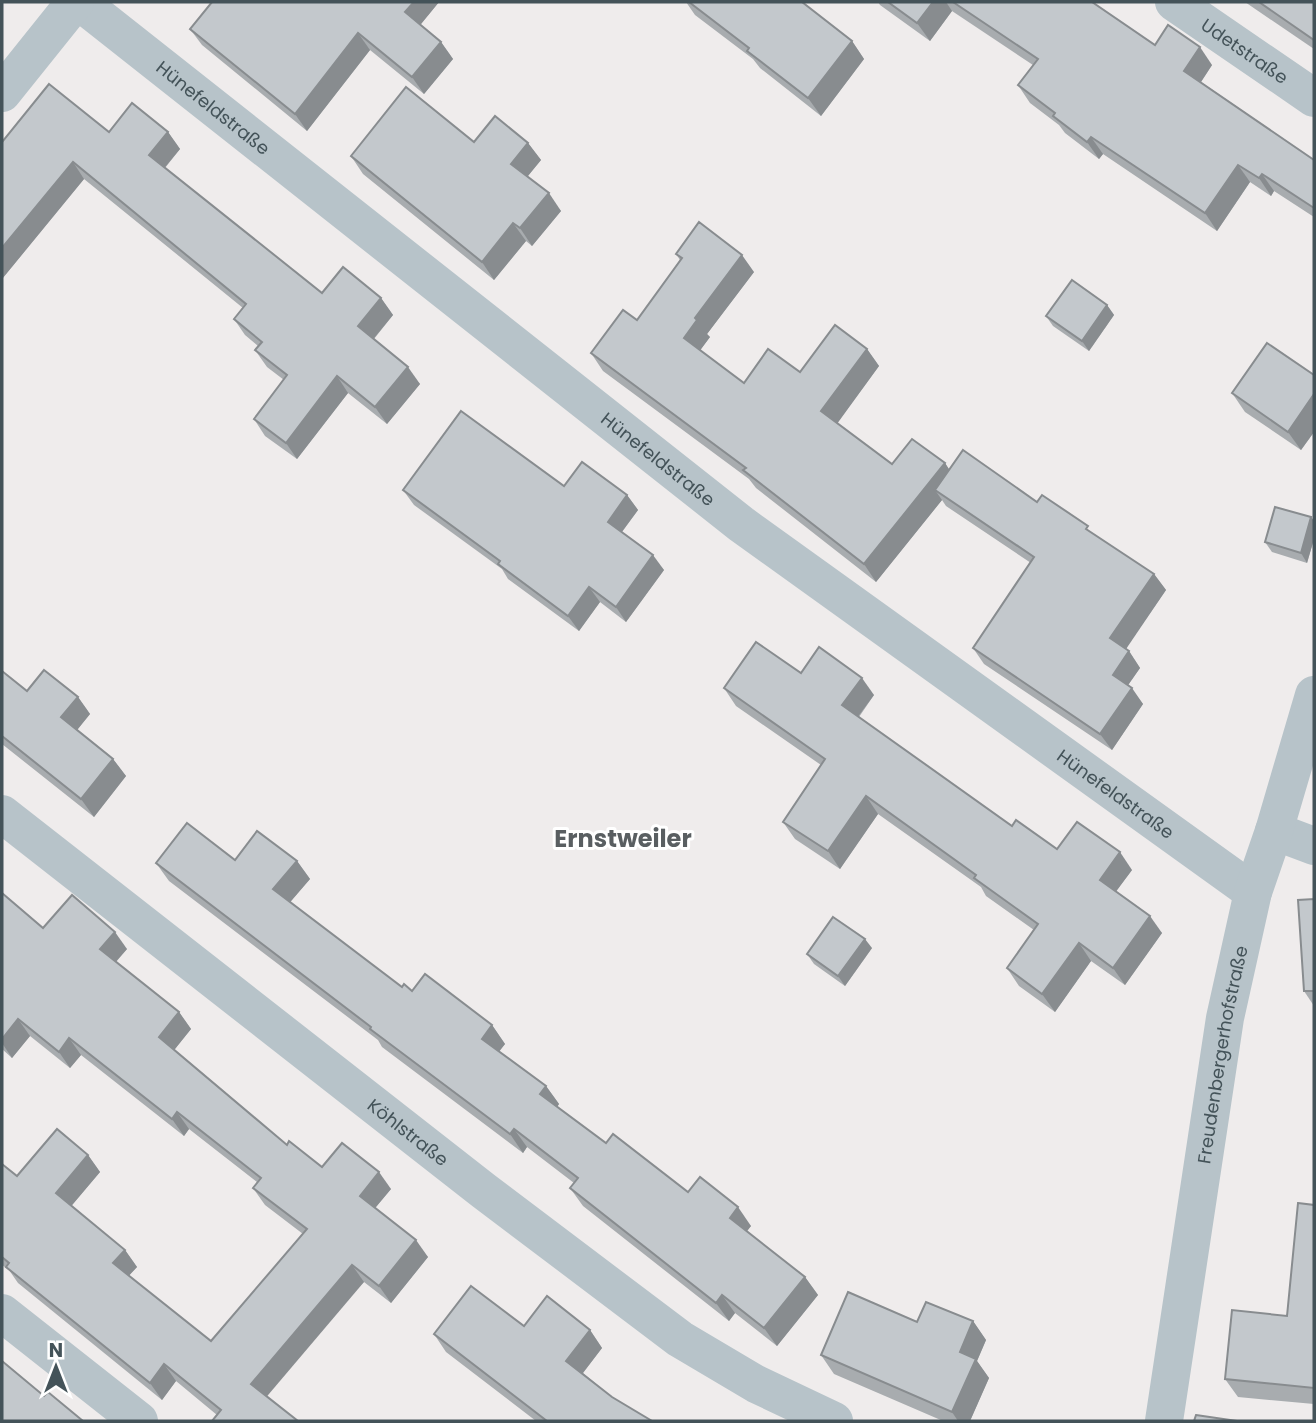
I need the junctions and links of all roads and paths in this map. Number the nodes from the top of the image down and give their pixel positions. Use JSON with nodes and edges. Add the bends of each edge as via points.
{"nodes":[{"id":1,"x":78,"y":2,"type":"edge"},
{"id":2,"x":1174,"y":2,"type":"edge"},
{"id":3,"x":2,"y":93,"type":"edge"},
{"id":4,"x":1314,"y":98,"type":"edge"},
{"id":5,"x":1314,"y":695,"type":"edge"},
{"id":6,"x":2,"y":814,"type":"edge"},
{"id":7,"x":1274,"y":831,"type":"junction"},
{"id":8,"x":1314,"y":846,"type":"edge"},
{"id":9,"x":1253,"y":892,"type":"junction"},
{"id":10,"x":2,"y":1313,"type":"edge"},
{"id":11,"x":139,"y":1421,"type":"edge"},
{"id":12,"x":834,"y":1421,"type":"edge"},
{"id":13,"x":1164,"y":1421,"type":"edge"}],
"edges":[{"from":1,"to":3,"type":"street"},
{"from":1,"to":9,"type":"street","name":"Hünefeldstraße","via":[[741,524]]},
{"from":2,"to":4,"type":"street","name":"Udetstraße"},
{"from":5,"to":7,"type":"street","name":"Freudenbergerhofstraße"},
{"from":6,"to":12,"type":"street","name":"Köhlstraße","via":[[680,1339],[756,1384]]},
{"from":7,"to":8,"type":"street"},
{"from":7,"to":9,"type":"street","name":"Freudenbergerhofstraße"},
{"from":9,"to":13,"type":"street","name":"Freudenbergerhofstraße","via":[[1225,1018]]},
{"from":10,"to":11,"type":"street"}]}
